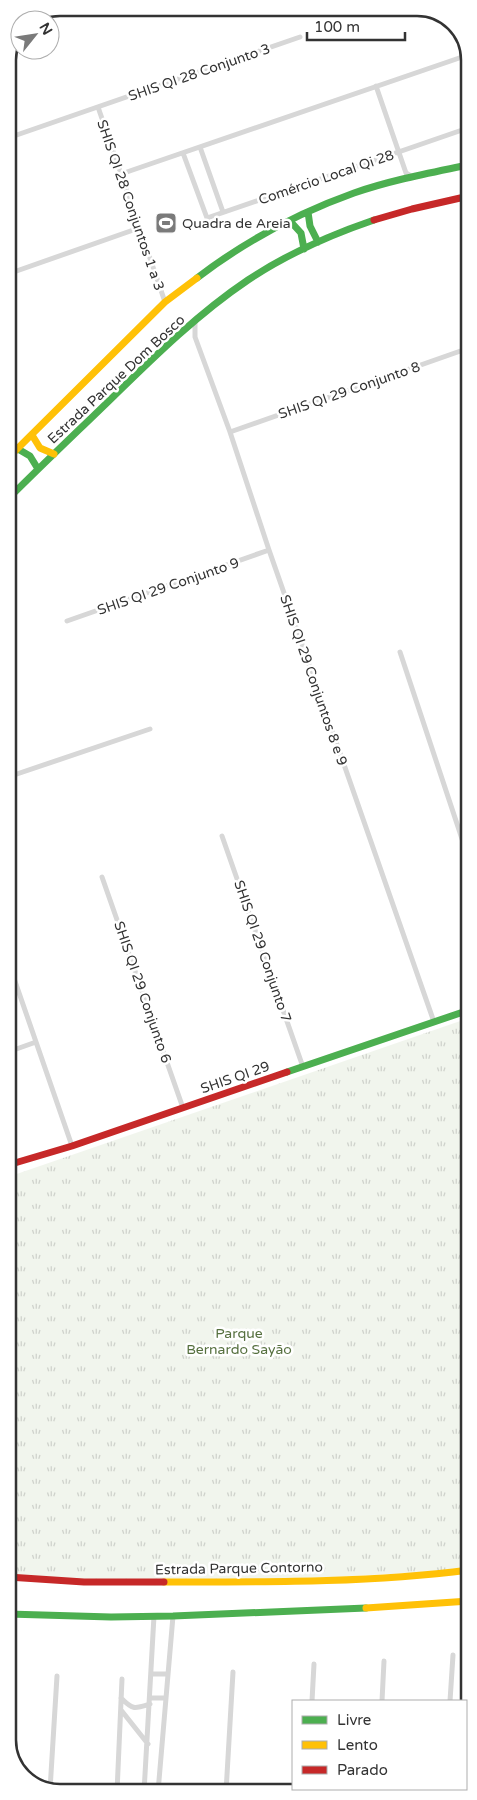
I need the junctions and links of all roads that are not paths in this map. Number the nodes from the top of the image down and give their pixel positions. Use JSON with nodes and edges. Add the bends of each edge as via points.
{"nodes":[{"id":1,"x":300,"y":37,"type":"dead end"},
{"id":2,"x":461,"y":57,"type":"edge"},
{"id":3,"x":376,"y":86,"type":"junction"},
{"id":4,"x":98,"y":108,"type":"junction"},
{"id":5,"x":461,"y":130,"type":"edge"},
{"id":6,"x":16,"y":135,"type":"edge"},
{"id":7,"x":200,"y":147,"type":"junction"},
{"id":8,"x":400,"y":152,"type":"junction"},
{"id":9,"x":183,"y":153,"type":"junction"},
{"id":10,"x":461,"y":166,"type":"edge"},
{"id":11,"x":121,"y":174,"type":"junction"},
{"id":12,"x":407,"y":176,"type":"junction"},
{"id":13,"x":461,"y":197,"type":"edge"},
{"id":14,"x":223,"y":212,"type":"junction"},
{"id":15,"x":308,"y":212,"type":"junction"},
{"id":16,"x":290,"y":221,"type":"junction"},
{"id":17,"x":139,"y":228,"type":"junction"},
{"id":18,"x":318,"y":242,"type":"junction"},
{"id":19,"x":304,"y":249,"type":"junction"},
{"id":20,"x":16,"y":271,"type":"edge"},
{"id":21,"x":165,"y":302,"type":"junction"},
{"id":22,"x":195,"y":322,"type":"junction"},
{"id":23,"x":184,"y":331,"type":"junction"},
{"id":24,"x":195,"y":337,"type":"junction"},
{"id":25,"x":461,"y":351,"type":"edge"},
{"id":26,"x":230,"y":432,"type":"junction"},
{"id":27,"x":32,"y":435,"type":"junction"},
{"id":28,"x":18,"y":448,"type":"joint"},
{"id":29,"x":54,"y":454,"type":"junction"},
{"id":30,"x":38,"y":469,"type":"junction"},
{"id":31,"x":16,"y":491,"type":"edge"},
{"id":32,"x":269,"y":550,"type":"junction"},
{"id":33,"x":68,"y":621,"type":"dead end"},
{"id":34,"x":400,"y":652,"type":"dead end"},
{"id":35,"x":150,"y":729,"type":"dead end"},
{"id":36,"x":16,"y":774,"type":"edge"},
{"id":37,"x":222,"y":836,"type":"dead end"},
{"id":38,"x":461,"y":836,"type":"edge"},
{"id":39,"x":102,"y":877,"type":"dead end"},
{"id":40,"x":16,"y":984,"type":"edge"},
{"id":41,"x":461,"y":1013,"type":"edge"},
{"id":42,"x":434,"y":1022,"type":"junction"},
{"id":43,"x":36,"y":1042,"type":"junction"},
{"id":44,"x":16,"y":1049,"type":"edge"},
{"id":45,"x":303,"y":1067,"type":"junction"},
{"id":46,"x":183,"y":1108,"type":"junction"},
{"id":47,"x":72,"y":1146,"type":"junction"},
{"id":48,"x":16,"y":1163,"type":"edge"},
{"id":49,"x":461,"y":1571,"type":"edge"},
{"id":50,"x":16,"y":1578,"type":"edge"},
{"id":51,"x":461,"y":1602,"type":"edge"},
{"id":52,"x":16,"y":1614,"type":"edge"},
{"id":53,"x":154,"y":1616,"type":"junction"},
{"id":54,"x":173,"y":1616,"type":"junction"},
{"id":55,"x":453,"y":1655,"type":"dead end"},
{"id":56,"x":384,"y":1661,"type":"dead end"},
{"id":57,"x":314,"y":1664,"type":"dead end"},
{"id":58,"x":233,"y":1672,"type":"dead end"},
{"id":59,"x":152,"y":1674,"type":"junction"},
{"id":60,"x":167,"y":1674,"type":"junction"},
{"id":61,"x":57,"y":1676,"type":"dead end"},
{"id":62,"x":122,"y":1679,"type":"dead end"},
{"id":63,"x":121,"y":1698,"type":"junction"},
{"id":64,"x":165,"y":1698,"type":"junction"},
{"id":65,"x":312,"y":1700,"type":"edge"},
{"id":66,"x":382,"y":1700,"type":"edge"},
{"id":67,"x":450,"y":1700,"type":"edge"},
{"id":68,"x":151,"y":1701,"type":"junction"},
{"id":69,"x":120,"y":1709,"type":"junction"},
{"id":70,"x":148,"y":1744,"type":"junction"},
{"id":71,"x":50,"y":1782,"type":"edge"},
{"id":72,"x":117,"y":1784,"type":"edge"},
{"id":73,"x":145,"y":1784,"type":"edge"},
{"id":74,"x":159,"y":1784,"type":"edge"},
{"id":75,"x":226,"y":1784,"type":"edge"}],
"edges":[{"from":1,"to":4,"type":"street","name":"SHIS QI 28 Conjunto 3"},
{"from":2,"to":3,"type":"street"},
{"from":3,"to":7,"type":"street"},
{"from":3,"to":8,"type":"street","name":"Comércio Local Qi 28"},
{"from":4,"to":6,"type":"street","name":"SHIS QI 28 Conjunto 3"},
{"from":4,"to":11,"type":"street","name":"SHIS QI 28 Conjuntos 1 a 3"},
{"from":5,"to":8,"type":"street","name":"Comércio Local Qi 28"},
{"from":7,"to":9,"type":"street"},
{"from":7,"to":14,"type":"street"},
{"from":8,"to":12,"type":"street","name":"Comércio Local Qi 28"},
{"from":8,"to":14,"type":"street","name":"Comércio Local Qi 28"},
{"from":9,"to":11,"type":"street"},
{"from":9,"to":14,"type":"street","name":"Comércio Local Qi 28","via":[[207,218]]},
{"from":10,"to":12,"type":"main road","name":"Estrada Parque Dom Bosco"},
{"from":11,"to":17,"type":"street","name":"SHIS QI 28 Conjuntos 1 a 3"},
{"from":12,"to":15,"type":"main road","name":"Estrada Parque Dom Bosco"},
{"from":13,"to":18,"type":"main road","name":"Estrada Parque Dom Bosco","via":[[379,218]]},
{"from":15,"to":16,"type":"main road","name":"Estrada Parque Dom Bosco"},
{"from":15,"to":18,"type":"main road","via":[[310,226]]},
{"from":16,"to":19,"type":"main road","via":[[304,240]]},
{"from":16,"to":21,"type":"main road","name":"Estrada Parque Dom Bosco","via":[[248,243]]},
{"from":17,"to":20,"type":"street"},
{"from":17,"to":21,"type":"street","name":"SHIS QI 28 Conjuntos 1 a 3"},
{"from":18,"to":19,"type":"main road","name":"Estrada Parque Dom Bosco"},
{"from":19,"to":22,"type":"main road","name":"Estrada Parque Dom Bosco","via":[[247,281]]},
{"from":21,"to":27,"type":"main road","name":"Estrada Parque Dom Bosco"},
{"from":22,"to":23,"type":"main road","name":"Estrada Parque Dom Bosco"},
{"from":22,"to":24,"type":"street","name":"SHIS QI 29 Conjuntos 8 e 9"},
{"from":23,"to":24,"type":"street"},
{"from":23,"to":29,"type":"main road","name":"Estrada Parque Dom Bosco"},
{"from":24,"to":26,"type":"street","name":"SHIS QI 29 Conjuntos 8 e 9"},
{"from":25,"to":26,"type":"street","name":"SHIS QI 29 Conjunto 8"},
{"from":26,"to":32,"type":"street","name":"SHIS QI 29 Conjuntos 8 e 9"},
{"from":27,"to":28,"type":"main road","name":"Estrada Parque Dom Bosco"},
{"from":27,"to":29,"type":"main road","via":[[42,451]]},
{"from":28,"to":30,"type":"main road","via":[[33,458]]},
{"from":29,"to":30,"type":"main road","name":"Estrada Parque Dom Bosco"},
{"from":30,"to":31,"type":"main road","name":"Estrada Parque Dom Bosco"},
{"from":32,"to":33,"type":"street","name":"SHIS QI 29 Conjunto 9"},
{"from":32,"to":42,"type":"street","name":"SHIS QI 29 Conjuntos 8 e 9"},
{"from":34,"to":38,"type":"street"},
{"from":35,"to":36,"type":"street"},
{"from":37,"to":45,"type":"street","name":"SHIS QI 29 Conjunto 7"},
{"from":39,"to":46,"type":"street","name":"SHIS QI 29 Conjunto 6"},
{"from":40,"to":43,"type":"street"},
{"from":41,"to":42,"type":"main road","name":"SHIS QI 29"},
{"from":42,"to":45,"type":"main road","name":"SHIS QI 29"},
{"from":43,"to":44,"type":"street"},
{"from":43,"to":47,"type":"street"},
{"from":45,"to":46,"type":"main road","name":"SHIS QI 29"},
{"from":46,"to":47,"type":"main road","name":"SHIS QI 29"},
{"from":47,"to":48,"type":"main road","name":"SHIS QI 29"},
{"from":49,"to":50,"type":"main road","name":"Estrada Parque Contorno","via":[[288,1582],[84,1582]]},
{"from":51,"to":54,"type":"main road"},
{"from":52,"to":53,"type":"main road"},
{"from":53,"to":54,"type":"main road"},
{"from":53,"to":59,"type":"street"},
{"from":54,"to":60,"type":"street"},
{"from":55,"to":67,"type":"street"},
{"from":56,"to":66,"type":"street"},
{"from":57,"to":65,"type":"street"},
{"from":58,"to":75,"type":"street"},
{"from":59,"to":60,"type":"street"},
{"from":59,"to":68,"type":"street"},
{"from":60,"to":64,"type":"street"},
{"from":61,"to":71,"type":"street"},
{"from":62,"to":63,"type":"street"},
{"from":63,"to":68,"type":"street","via":[[135,1709]]},
{"from":63,"to":69,"type":"street"},
{"from":64,"to":68,"type":"street"},
{"from":64,"to":74,"type":"street"},
{"from":68,"to":70,"type":"street"},
{"from":69,"to":70,"type":"street"},
{"from":69,"to":72,"type":"street"},
{"from":70,"to":73,"type":"street"}]}
